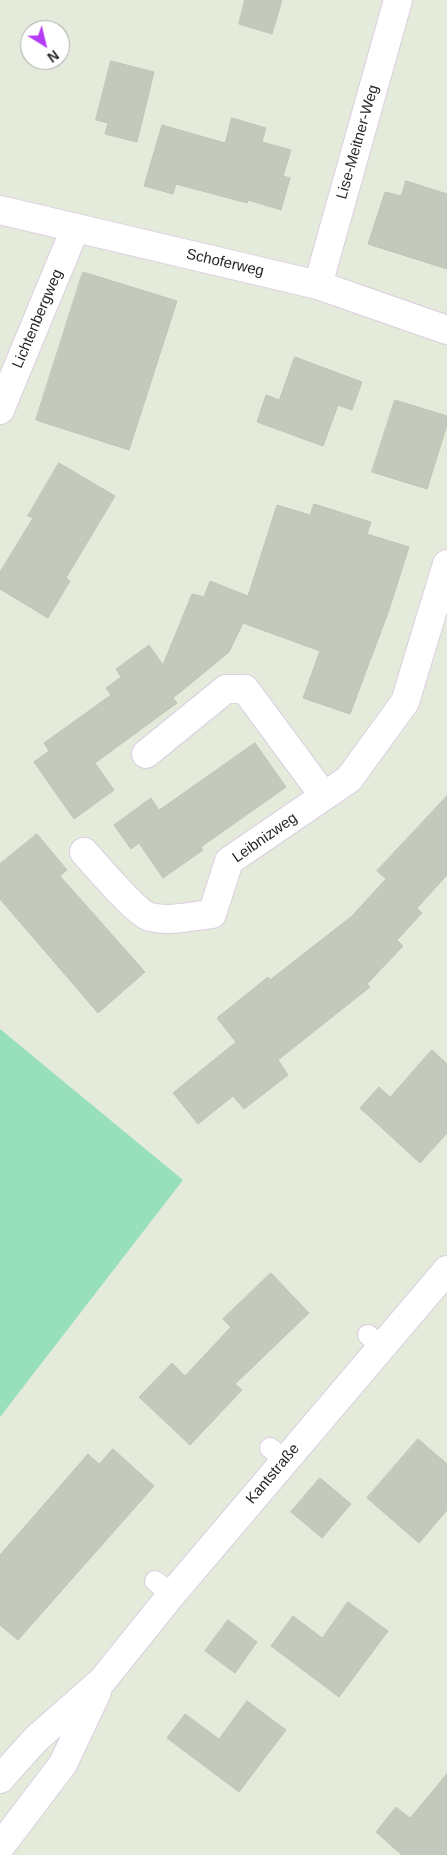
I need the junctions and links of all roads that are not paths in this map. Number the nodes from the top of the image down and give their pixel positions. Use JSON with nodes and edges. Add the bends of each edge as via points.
{"nodes":[{"id":1,"x":398,"y":0,"type":"edge"},
{"id":2,"x":0,"y":210,"type":"edge"},
{"id":3,"x":75,"y":229,"type":"junction"},
{"id":4,"x":318,"y":284,"type":"junction"},
{"id":5,"x":447,"y":330,"type":"edge"},
{"id":6,"x":0,"y":410,"type":"edge"},
{"id":7,"x":447,"y":564,"type":"edge"},
{"id":8,"x":146,"y":754,"type":"dead end"},
{"id":9,"x":324,"y":796,"type":"junction"},
{"id":10,"x":84,"y":852,"type":"dead end"},
{"id":11,"x":447,"y":1270,"type":"edge"},
{"id":12,"x":102,"y":1681,"type":"junction"},
{"id":13,"x":0,"y":1779,"type":"edge"},
{"id":14,"x":0,"y":1847,"type":"edge"}],
"edges":[{"from":1,"to":4,"type":"street","name":"Lise-Meitner-Weg"},
{"from":2,"to":3,"type":"street","name":"Schoferweg"},
{"from":3,"to":4,"type":"street","name":"Schoferweg"},
{"from":3,"to":6,"type":"street","name":"Lichtenbergweg"},
{"from":4,"to":5,"type":"street","name":"Schoferweg"},
{"from":7,"to":9,"type":"street","name":"Leibnizweg","via":[[405,702],[349,779]]},
{"from":8,"to":9,"type":"street","via":[[226,689],[245,689]]},
{"from":9,"to":10,"type":"street","name":"Leibnizweg","via":[[229,861],[212,914],[149,917]]},
{"from":11,"to":12,"type":"street","name":"Kantstraße","via":[[375,1341],[163,1587]]},
{"from":12,"to":13,"type":"street","name":"Kantstraße","via":[[36,1739]]},
{"from":12,"to":14,"type":"street","name":"Kantstraße","via":[[63,1764]]}]}
